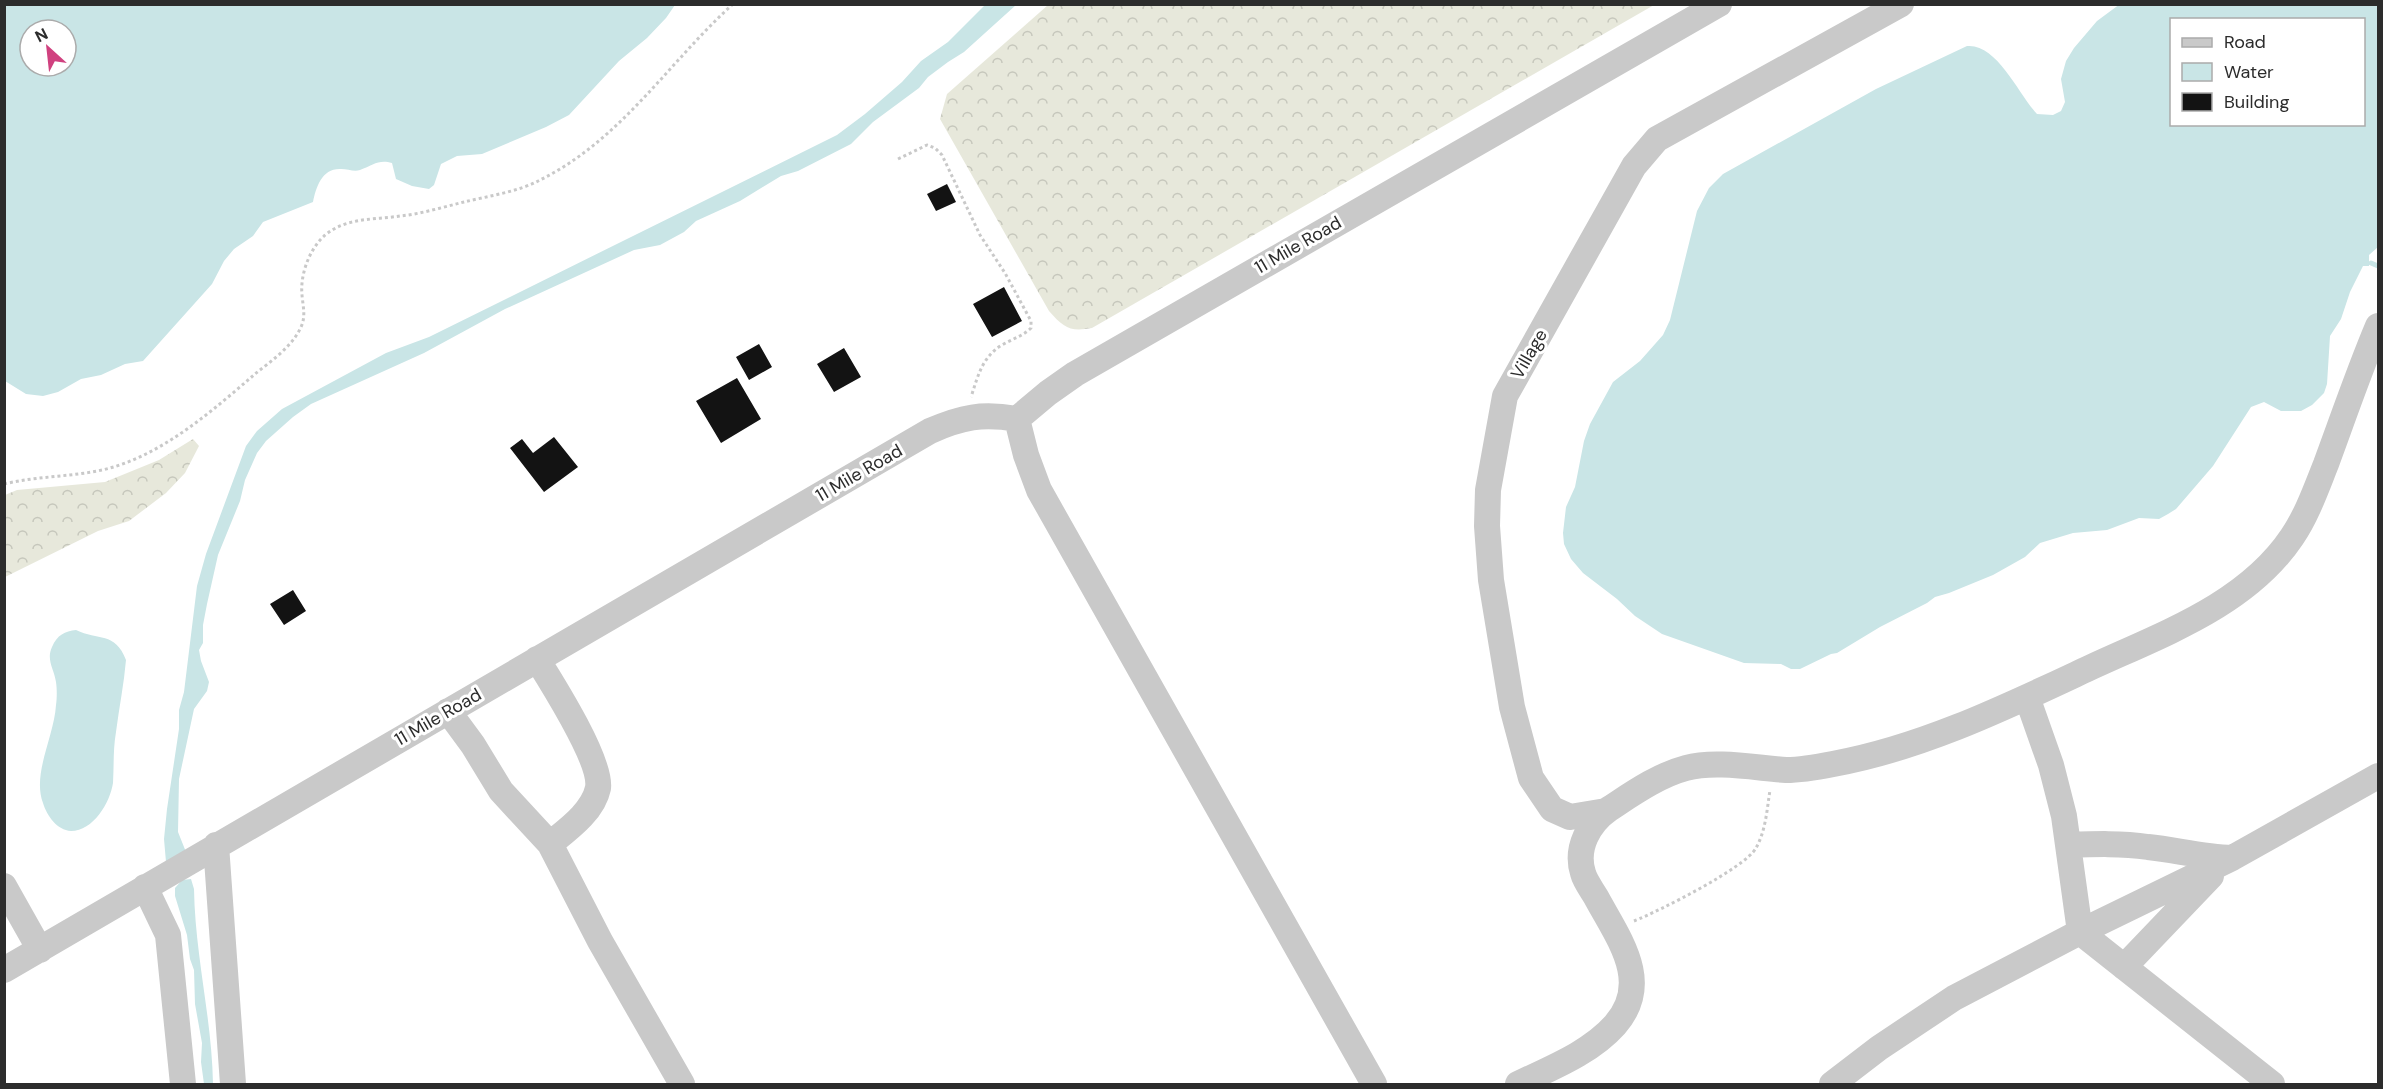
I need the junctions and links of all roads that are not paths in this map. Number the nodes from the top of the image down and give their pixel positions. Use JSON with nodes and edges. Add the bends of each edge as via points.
{"nodes":[{"id":1,"x":1719,"y":4,"type":"edge"},
{"id":2,"x":1901,"y":4,"type":"edge"},
{"id":3,"x":2379,"y":326,"type":"edge"},
{"id":4,"x":1017,"y":419,"type":"junction"},
{"id":5,"x":537,"y":659,"type":"junction"},
{"id":6,"x":2027,"y":697,"type":"junction"},
{"id":7,"x":448,"y":711,"type":"junction"},
{"id":8,"x":2379,"y":776,"type":"edge"},
{"id":9,"x":1606,"y":811,"type":"junction"},
{"id":10,"x":550,"y":844,"type":"junction"},
{"id":11,"x":216,"y":845,"type":"junction"},
{"id":12,"x":2068,"y":845,"type":"junction"},
{"id":13,"x":2232,"y":858,"type":"junction"},
{"id":14,"x":4,"y":886,"type":"edge"},
{"id":15,"x":145,"y":887,"type":"junction"},
{"id":16,"x":2080,"y":932,"type":"junction"},
{"id":17,"x":40,"y":950,"type":"junction"},
{"id":18,"x":2124,"y":967,"type":"junction"},
{"id":19,"x":4,"y":970,"type":"edge"},
{"id":20,"x":183,"y":1084,"type":"edge"},
{"id":21,"x":233,"y":1084,"type":"edge"},
{"id":22,"x":682,"y":1084,"type":"edge"},
{"id":23,"x":1374,"y":1084,"type":"edge"},
{"id":24,"x":1518,"y":1084,"type":"edge"},
{"id":25,"x":1832,"y":1084,"type":"edge"},
{"id":26,"x":2272,"y":1084,"type":"edge"}],
"edges":[{"from":1,"to":4,"type":"street","name":"11 Mile Road","via":[[1075,374]]},
{"from":2,"to":9,"type":"street","name":"Village","via":[[1657,139],[1634,166],[1505,396],[1488,490],[1487,526],[1491,580],[1512,707],[1530,778],[1552,809],[1570,816]]},
{"from":3,"to":6,"type":"street","via":[[2308,510],[2271,562],[2204,614]]},
{"from":4,"to":5,"type":"street","name":"11 Mile Road","via":[[993,415],[964,418],[930,431]]},
{"from":4,"to":23,"type":"street","via":[[1026,455],[1048,507]]},
{"from":5,"to":7,"type":"street","name":"11 Mile Road"},
{"from":5,"to":10,"type":"street","via":[[575,723],[596,773],[598,788],[591,804]]},
{"from":6,"to":9,"type":"street","via":[[1893,750],[1834,764],[1791,770],[1703,765],[1685,768]]},
{"from":6,"to":12,"type":"street","via":[[2051,765]]},
{"from":7,"to":10,"type":"street","via":[[501,791]]},
{"from":7,"to":11,"type":"street","name":"11 Mile Road"},
{"from":8,"to":13,"type":"street"},
{"from":9,"to":24,"type":"street","via":[[1584,838],[1583,873],[1630,965],[1633,988],[1629,1004],[1617,1023],[1598,1041]]},
{"from":10,"to":22,"type":"street"},
{"from":11,"to":15,"type":"street","name":"11 Mile Road"},
{"from":11,"to":21,"type":"street"},
{"from":12,"to":13,"type":"street","via":[[2112,843]]},
{"from":12,"to":16,"type":"street"},
{"from":13,"to":16,"type":"street"},
{"from":13,"to":18,"type":"street","via":[[2198,888]]},
{"from":14,"to":17,"type":"street"},
{"from":15,"to":17,"type":"street","name":"11 Mile Road"},
{"from":15,"to":20,"type":"street","via":[[168,935]]},
{"from":16,"to":18,"type":"street"},
{"from":16,"to":25,"type":"street","via":[[1954,998]]},
{"from":17,"to":19,"type":"street","name":"11 Mile Road"},
{"from":18,"to":26,"type":"street"}]}
